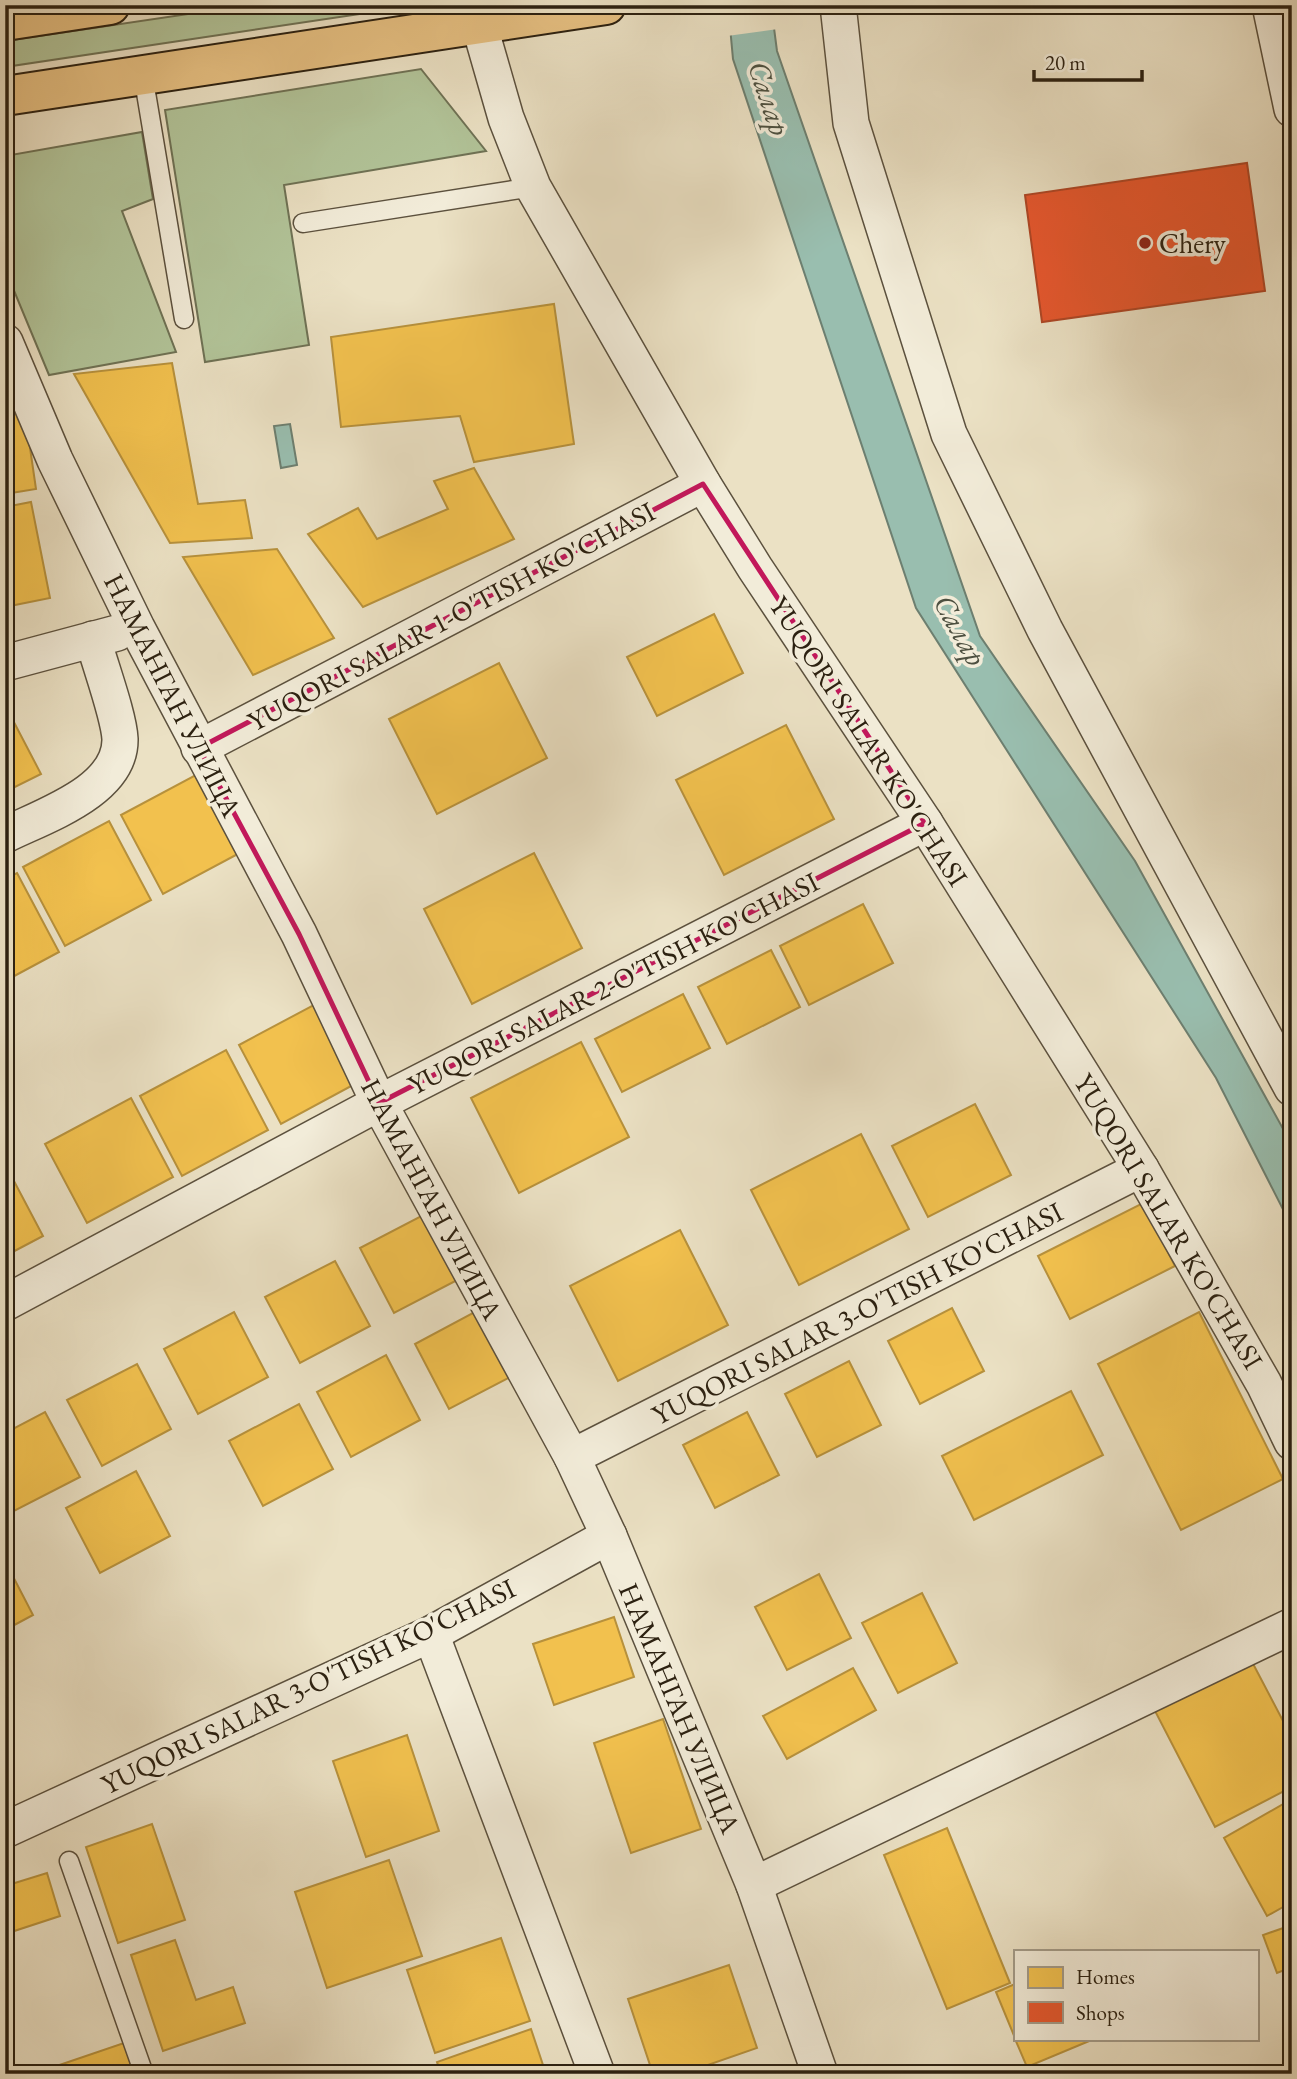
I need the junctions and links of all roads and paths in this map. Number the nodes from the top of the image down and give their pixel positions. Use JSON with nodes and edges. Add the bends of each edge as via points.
{"nodes":[{"id":1,"x":110,"y":5,"type":"edge"},
{"id":2,"x":606,"y":5,"type":"edge"},
{"id":3,"x":838,"y":5,"type":"edge"},
{"id":4,"x":1270,"y":5,"type":"edge"},
{"id":5,"x":5,"y":21,"type":"edge"},
{"id":6,"x":479,"y":24,"type":"junction"},
{"id":7,"x":143,"y":75,"type":"junction"},
{"id":8,"x":5,"y":96,"type":"edge"},
{"id":9,"x":1292,"y":109,"type":"edge"},
{"id":10,"x":533,"y":187,"type":"junction"},
{"id":11,"x":303,"y":223,"type":"dead end"},
{"id":12,"x":184,"y":319,"type":"dead end"},
{"id":13,"x":5,"y":342,"type":"edge"},
{"id":14,"x":703,"y":484,"type":"junction"},
{"id":15,"x":137,"y":628,"type":"junction"},
{"id":16,"x":93,"y":639,"type":"junction"},
{"id":17,"x":5,"y":663,"type":"edge"},
{"id":18,"x":200,"y":748,"type":"junction"},
{"id":19,"x":925,"y":823,"type":"junction"},
{"id":20,"x":5,"y":835,"type":"edge"},
{"id":21,"x":1292,"y":1088,"type":"edge"},
{"id":22,"x":379,"y":1103,"type":"junction"},
{"id":23,"x":1141,"y":1169,"type":"junction"},
{"id":24,"x":5,"y":1303,"type":"edge"},
{"id":25,"x":1292,"y":1441,"type":"edge"},
{"id":26,"x":572,"y":1457,"type":"junction"},
{"id":27,"x":609,"y":1536,"type":"junction"},
{"id":28,"x":1292,"y":1626,"type":"edge"},
{"id":29,"x":431,"y":1634,"type":"junction"},
{"id":30,"x":5,"y":1830,"type":"edge"},
{"id":31,"x":69,"y":1861,"type":"dead end"},
{"id":32,"x":754,"y":1885,"type":"junction"},
{"id":33,"x":144,"y":2074,"type":"edge"},
{"id":34,"x":597,"y":2074,"type":"edge"},
{"id":35,"x":820,"y":2074,"type":"edge"}],
"edges":[{"from":1,"to":5,"type":"highway"},
{"from":2,"to":6,"type":"highway"},
{"from":3,"to":21,"type":"street","via":[[851,123],[949,434],[1045,630]]},
{"from":4,"to":9,"type":"street"},
{"from":6,"to":7,"type":"highway"},
{"from":6,"to":10,"type":"street","name":"YUQORI SALAR KO'CHASI","via":[[506,118]]},
{"from":7,"to":8,"type":"highway"},
{"from":7,"to":12,"type":"lane"},
{"from":10,"to":11,"type":"lane"},
{"from":10,"to":14,"type":"street","name":"YUQORI SALAR KO'CHASI"},
{"from":13,"to":15,"type":"street","name":"НАМАНГАН УЛИЦА","via":[[55,460]]},
{"from":14,"to":18,"type":"street","name":"YUQORI SALAR 1-O'TISH KO'CHASI"},
{"from":14,"to":19,"type":"street","name":"YUQORI SALAR KO'CHASI"},
{"from":15,"to":16,"type":"street"},
{"from":15,"to":18,"type":"street","name":"НАМАНГАН УЛИЦА"},
{"from":16,"to":17,"type":"street"},
{"from":16,"to":20,"type":"street","via":[[120,740],[111,770],[92,792]]},
{"from":18,"to":22,"type":"street","name":"НАМАНГАН УЛИЦА","via":[[299,934]]},
{"from":19,"to":22,"type":"street","name":"YUQORI SALAR 2-O'TISH KO'CHASI"},
{"from":19,"to":23,"type":"street","name":"YUQORI SALAR KO'CHASI"},
{"from":22,"to":24,"type":"street","name":"YUQORI SALAR 2-O'TISH KO'CHASI"},
{"from":22,"to":26,"type":"street","name":"НАМАНГАН УЛИЦА"},
{"from":23,"to":25,"type":"street","name":"YUQORI SALAR KO'CHASI"},
{"from":23,"to":26,"type":"street","name":"YUQORI SALAR 3-O'TISH KO'CHASI"},
{"from":26,"to":27,"type":"street","name":"НАМАНГАН УЛИЦА"},
{"from":27,"to":29,"type":"street","name":"YUQORI SALAR 3-O'TISH KO'CHASI"},
{"from":27,"to":32,"type":"street","name":"НАМАНГАН УЛИЦА"},
{"from":28,"to":32,"type":"street"},
{"from":29,"to":30,"type":"street","name":"YUQORI SALAR 3-O'TISH KO'CHASI"},
{"from":29,"to":34,"type":"street"},
{"from":31,"to":33,"type":"lane"},
{"from":32,"to":35,"type":"street","name":"НАМАНГАН УЛИЦА"}]}
